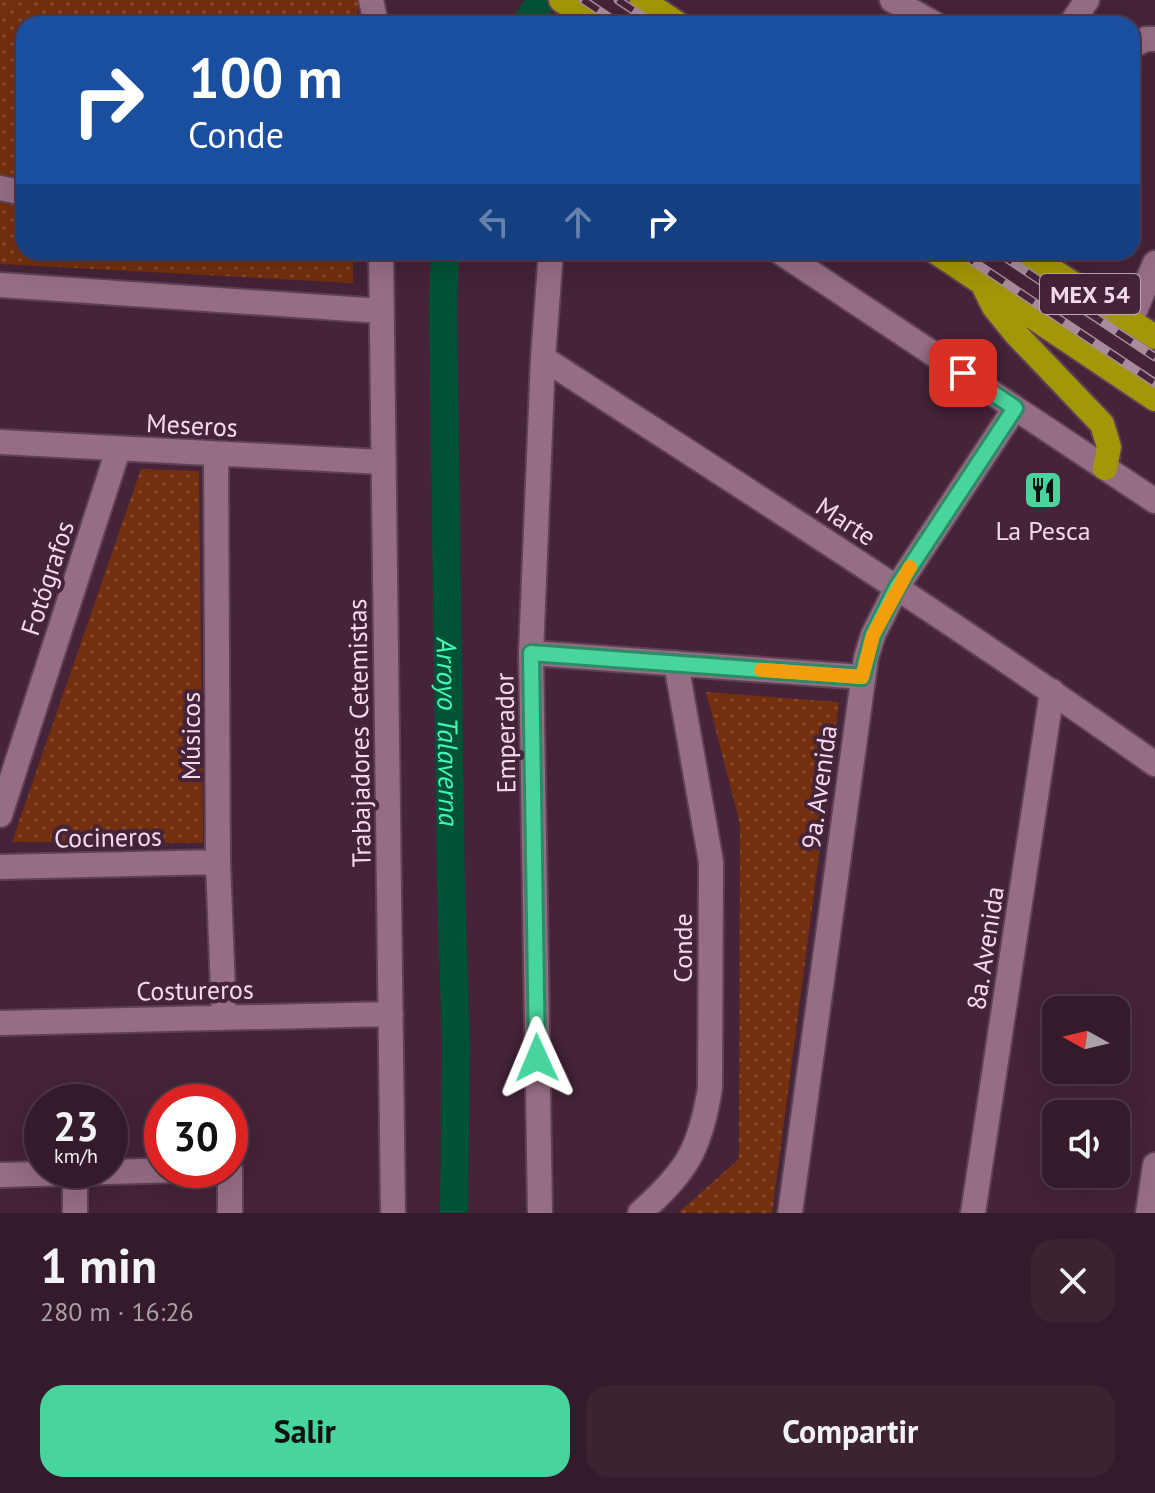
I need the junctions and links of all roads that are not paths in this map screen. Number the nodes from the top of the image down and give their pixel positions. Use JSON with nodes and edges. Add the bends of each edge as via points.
{"nodes":[{"id":1,"x":561,"y":0,"type":"edge"},
{"id":2,"x":642,"y":0,"type":"edge"},
{"id":3,"x":892,"y":0,"type":"edge"},
{"id":4,"x":585,"y":16,"type":"edge"},
{"id":5,"x":666,"y":16,"type":"edge"},
{"id":6,"x":921,"y":16,"type":"edge"},
{"id":7,"x":381,"y":260,"type":"edge"},
{"id":8,"x":550,"y":260,"type":"edge"},
{"id":9,"x":792,"y":260,"type":"edge"},
{"id":10,"x":948,"y":260,"type":"edge"},
{"id":11,"x":1037,"y":260,"type":"edge"},
{"id":12,"x":1155,"y":263,"type":"edge"},
{"id":13,"x":982,"y":283,"type":"junction"},
{"id":14,"x":0,"y":285,"type":"edge"},
{"id":15,"x":381,"y":311,"type":"junction"},
{"id":16,"x":1131,"y":320,"type":"junction"},
{"id":17,"x":1155,"y":337,"type":"edge"},
{"id":18,"x":543,"y":358,"type":"junction"},
{"id":19,"x":1155,"y":399,"type":"edge"},
{"id":20,"x":1015,"y":408,"type":"junction"},
{"id":21,"x":0,"y":442,"type":"edge"},
{"id":22,"x":118,"y":450,"type":"junction"},
{"id":23,"x":216,"y":455,"type":"junction"},
{"id":24,"x":382,"y":462,"type":"junction"},
{"id":25,"x":1105,"y":468,"type":"junction"},
{"id":26,"x":1155,"y":501,"type":"edge"},
{"id":27,"x":897,"y":587,"type":"junction"},
{"id":28,"x":531,"y":653,"type":"junction"},
{"id":29,"x":676,"y":663,"type":"junction"},
{"id":30,"x":862,"y":677,"type":"junction"},
{"id":31,"x":1052,"y":691,"type":"junction"},
{"id":32,"x":1155,"y":764,"type":"edge"},
{"id":33,"x":0,"y":815,"type":"edge"},
{"id":34,"x":218,"y":862,"type":"junction"},
{"id":35,"x":0,"y":867,"type":"edge"},
{"id":36,"x":391,"y":1014,"type":"junction"},
{"id":37,"x":224,"y":1017,"type":"junction"},
{"id":38,"x":0,"y":1023,"type":"edge"},
{"id":39,"x":1155,"y":1165,"type":"edge"},
{"id":40,"x":24,"y":1174,"type":"edge"},
{"id":41,"x":0,"y":1175,"type":"edge"},
{"id":42,"x":75,"y":1188,"type":"edge"},
{"id":43,"x":230,"y":1188,"type":"edge"},
{"id":44,"x":75,"y":1213,"type":"edge"},
{"id":45,"x":230,"y":1213,"type":"edge"},
{"id":46,"x":393,"y":1213,"type":"edge"},
{"id":47,"x":540,"y":1213,"type":"edge"},
{"id":48,"x":640,"y":1213,"type":"edge"},
{"id":49,"x":790,"y":1213,"type":"edge"},
{"id":50,"x":973,"y":1213,"type":"edge"},
{"id":51,"x":1148,"y":1213,"type":"edge"}],
"edges":[{"from":1,"to":4,"type":"highway"},
{"from":2,"to":5,"type":"highway"},
{"from":3,"to":6,"type":"street"},
{"from":7,"to":15,"type":"street","name":"Trabajadores Cetemistas"},
{"from":8,"to":18,"type":"street","name":"Emperador"},
{"from":9,"to":20,"type":"street"},
{"from":10,"to":13,"type":"highway","number":"MEX 54"},
{"from":11,"to":16,"type":"highway","number":"MEX 54"},
{"from":12,"to":16,"type":"street"},
{"from":13,"to":19,"type":"highway","number":"MEX 54"},
{"from":13,"to":25,"type":"highway","via":[[1016,334],[1102,424],[1109,447]]},
{"from":14,"to":15,"type":"street"},
{"from":15,"to":24,"type":"street","name":"Trabajadores Cetemistas"},
{"from":16,"to":17,"type":"highway","number":"MEX 54"},
{"from":18,"to":27,"type":"street","name":"Marte"},
{"from":18,"to":28,"type":"street","name":"Emperador"},
{"from":20,"to":25,"type":"street"},
{"from":20,"to":27,"type":"street","name":"9a. Avenida"},
{"from":21,"to":22,"type":"street","name":"Meseros"},
{"from":22,"to":23,"type":"street","name":"Meseros"},
{"from":22,"to":33,"type":"street","name":"Fotógrafos"},
{"from":23,"to":24,"type":"street","name":"Meseros"},
{"from":23,"to":34,"type":"street","name":"Músicos"},
{"from":24,"to":36,"type":"street","name":"Trabajadores Cetemistas"},
{"from":25,"to":26,"type":"street"},
{"from":27,"to":30,"type":"street","name":"9a. Avenida","via":[[873,635]]},
{"from":27,"to":31,"type":"street","name":"Marte"},
{"from":28,"to":29,"type":"street"},
{"from":28,"to":47,"type":"street","name":"Emperador"},
{"from":29,"to":30,"type":"street"},
{"from":29,"to":48,"type":"street","name":"Conde","via":[[711,862],[710,1088],[687,1165]]},
{"from":30,"to":49,"type":"street","name":"9a. Avenida"},
{"from":31,"to":32,"type":"street","name":"Marte"},
{"from":31,"to":50,"type":"street","name":"8a. Avenida"},
{"from":34,"to":35,"type":"street","name":"Cocineros"},
{"from":34,"to":37,"type":"street","name":"Músicos"},
{"from":36,"to":37,"type":"street","name":"Costureros"},
{"from":36,"to":46,"type":"street","name":"Trabajadores Cetemistas"},
{"from":37,"to":38,"type":"street","name":"Costureros"},
{"from":39,"to":51,"type":"street"},
{"from":40,"to":41,"type":"street"},
{"from":42,"to":44,"type":"street"},
{"from":43,"to":45,"type":"street"}]}
